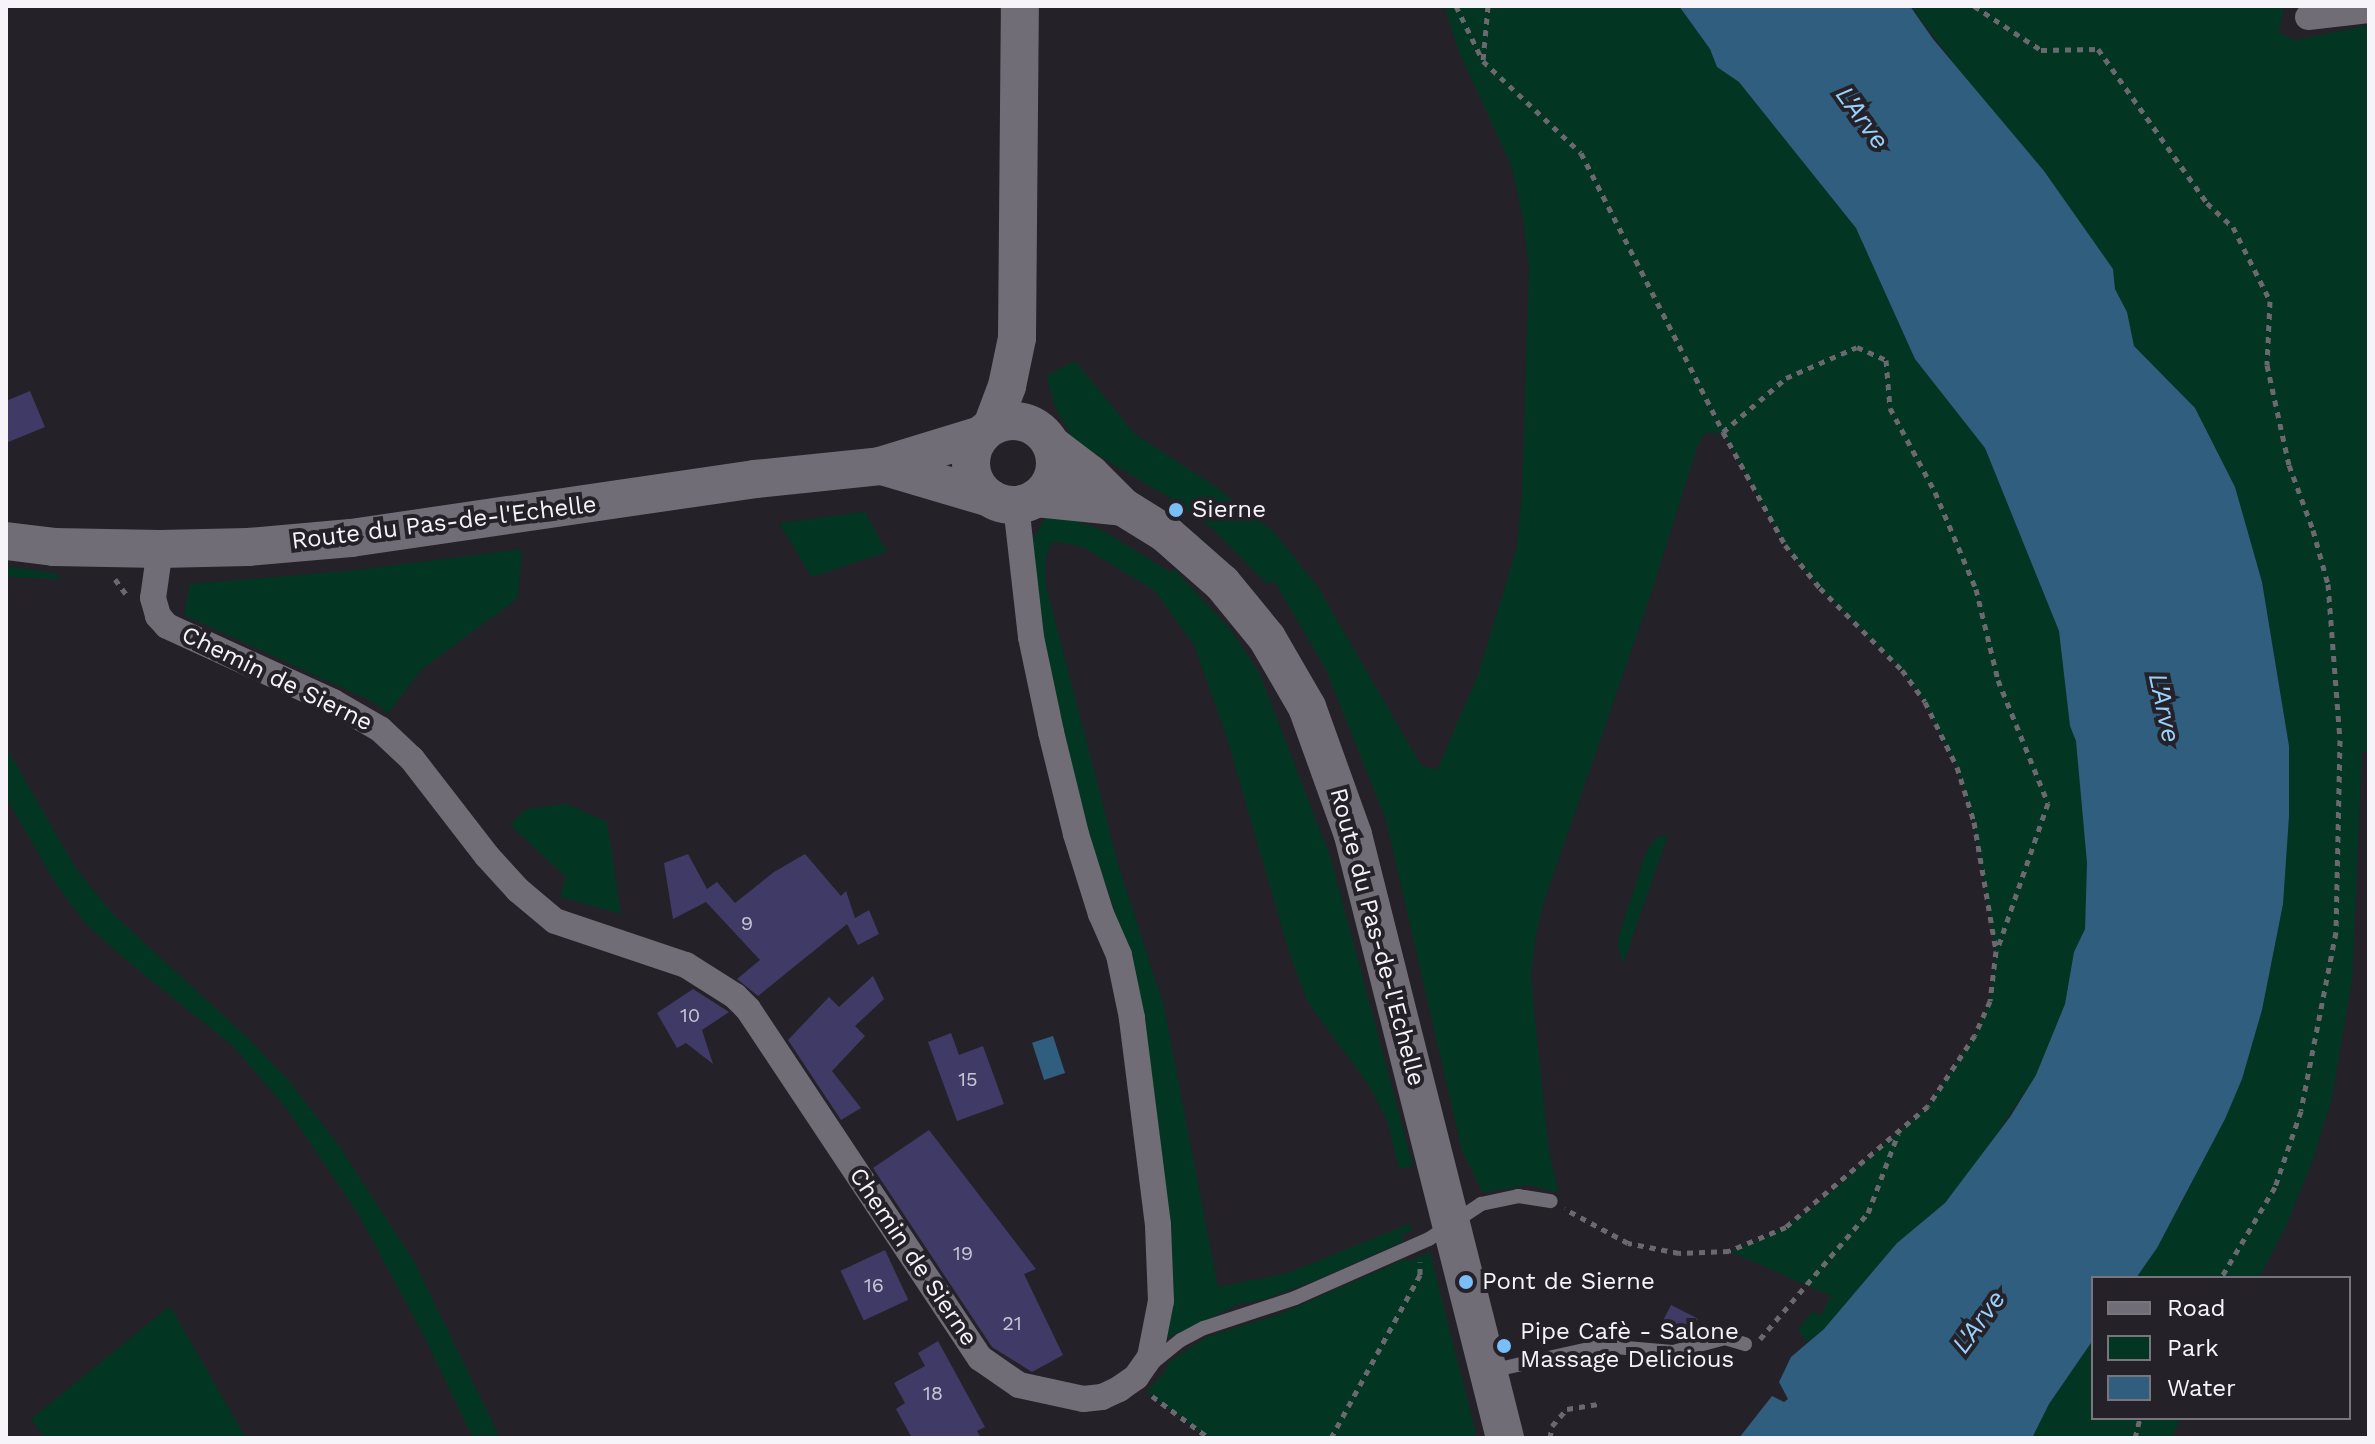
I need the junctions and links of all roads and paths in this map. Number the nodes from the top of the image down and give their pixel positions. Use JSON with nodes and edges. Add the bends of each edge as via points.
{"nodes":[{"id":1,"x":1020,"y":6,"type":"edge"},
{"id":2,"x":1456,"y":6,"type":"edge"},
{"id":3,"x":1488,"y":6,"type":"edge"},
{"id":4,"x":1974,"y":6,"type":"edge"},
{"id":5,"x":2369,"y":10,"type":"edge"},
{"id":6,"x":2308,"y":17,"type":"dead end"},
{"id":7,"x":1483,"y":61,"type":"junction"},
{"id":8,"x":1017,"y":338,"type":"junction"},
{"id":9,"x":987,"y":431,"type":"junction"},
{"id":10,"x":1723,"y":432,"type":"junction"},
{"id":11,"x":1050,"y":441,"type":"junction"},
{"id":12,"x":880,"y":466,"type":"junction"},
{"id":13,"x":1014,"y":500,"type":"junction"},
{"id":14,"x":1123,"y":507,"type":"junction"},
{"id":15,"x":6,"y":541,"type":"edge"},
{"id":16,"x":160,"y":549,"type":"junction"},
{"id":17,"x":1996,"y":951,"type":"junction"},
{"id":18,"x":1899,"y":1132,"type":"junction"},
{"id":19,"x":1551,"y":1201,"type":"dead end"},
{"id":20,"x":1574,"y":1214,"type":"dead end"},
{"id":21,"x":1435,"y":1234,"type":"junction"},
{"id":22,"x":2222,"y":1276,"type":"edge"},
{"id":23,"x":1745,"y":1344,"type":"joint"},
{"id":24,"x":1489,"y":1371,"type":"junction"},
{"id":25,"x":1141,"y":1385,"type":"junction"},
{"id":26,"x":1600,"y":1404,"type":"dead end"},
{"id":27,"x":1209,"y":1438,"type":"edge"},
{"id":28,"x":1331,"y":1438,"type":"edge"},
{"id":29,"x":1505,"y":1438,"type":"edge"},
{"id":30,"x":1550,"y":1438,"type":"edge"}],
"edges":[{"from":1,"to":8,"type":"main road"},
{"from":2,"to":7,"type":"path"},
{"from":3,"to":7,"type":"path"},
{"from":4,"to":22,"type":"path","via":[[2041,50],[2098,49],[2207,203],[2233,227],[2270,301],[2267,365],[2289,465],[2328,584],[2340,740],[2336,932],[2301,1111],[2275,1187]]},
{"from":5,"to":6,"type":"street"},
{"from":7,"to":10,"type":"path","via":[[1581,153]]},
{"from":8,"to":9,"type":"main road","via":[[1007,386]]},
{"from":8,"to":11,"type":"main road"},
{"from":9,"to":11,"type":"main road","via":[[1022,421]]},
{"from":9,"to":12,"type":"main road","name":"Route du Pas-de-l'Echelle"},
{"from":9,"to":13,"type":"main road","via":[[975,445],[975,480]]},
{"from":10,"to":17,"type":"path","via":[[1785,545],[1902,670],[1925,702],[1957,767],[1969,806]]},
{"from":10,"to":17,"type":"path","via":[[1786,378],[1857,347],[1886,360],[1890,408],[1935,492],[1976,589],[1998,680],[2048,803]]},
{"from":11,"to":13,"type":"main road","via":[[1054,475]]},
{"from":11,"to":14,"type":"main road","name":"Route du Pas-de-l'Echelle"},
{"from":12,"to":13,"type":"main road","name":"Route du Pas-de-l'Echelle"},
{"from":12,"to":16,"type":"main road","name":"Route du Pas-de-l'Echelle","via":[[351,538]]},
{"from":13,"to":14,"type":"main road","name":"Route du Pas-de-l'Echelle"},
{"from":13,"to":25,"type":"street","via":[[1045,705],[1076,834],[1119,955],[1151,1145],[1161,1301]]},
{"from":14,"to":21,"type":"main road","name":"Route du Pas-de-l'Echelle","via":[[1165,533],[1222,583],[1267,638],[1307,707],[1353,835]]},
{"from":15,"to":16,"type":"main road","name":"Route du Pas-de-l'Echelle"},
{"from":16,"to":25,"type":"street","name":"Chemin de Sierne","via":[[153,598],[167,626],[380,729],[447,800],[487,856],[546,915],[686,965],[735,996],[980,1358],[1019,1385],[1062,1397],[1102,1397]]},
{"from":17,"to":18,"type":"path","via":[[1990,1001],[1975,1035],[1928,1106]]},
{"from":18,"to":20,"type":"path","via":[[1786,1227],[1729,1251],[1654,1250],[1628,1243]]},
{"from":18,"to":23,"type":"path","via":[[1868,1213],[1759,1341]]},
{"from":19,"to":21,"type":"lane","via":[[1534,1197],[1481,1204]]},
{"from":21,"to":24,"type":"main road","name":"Route du Pas-de-l'Echelle"},
{"from":21,"to":25,"type":"lane","via":[[1295,1298],[1204,1328],[1181,1340]]},
{"from":21,"to":28,"type":"path","via":[[1420,1275]]},
{"from":23,"to":24,"type":"lane","via":[[1725,1338],[1673,1352],[1603,1346]]},
{"from":24,"to":29,"type":"main road","name":"Route du Pas-de-l'Echelle"},
{"from":25,"to":27,"type":"path"},
{"from":26,"to":30,"type":"path","via":[[1567,1409],[1552,1426]]}]}
